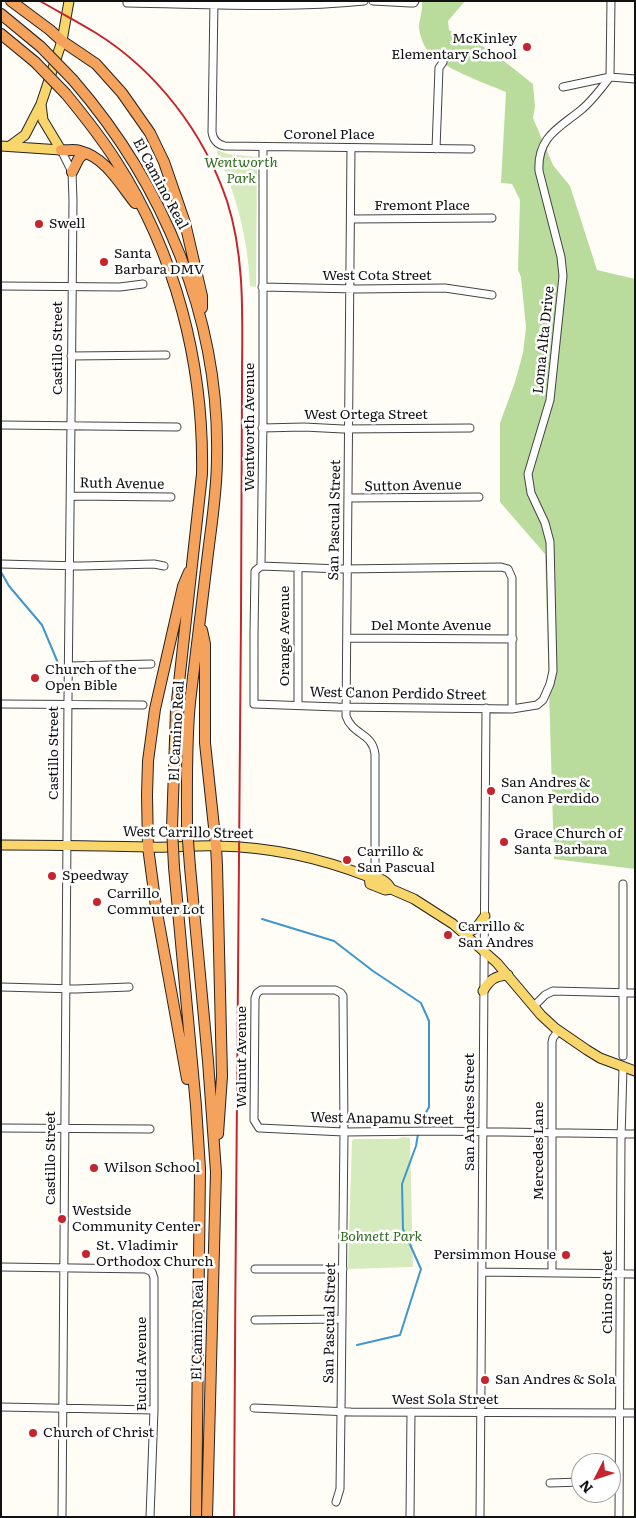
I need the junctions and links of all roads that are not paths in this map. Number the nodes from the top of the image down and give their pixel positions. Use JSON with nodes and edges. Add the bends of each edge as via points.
{"nodes":[{"id":1,"x":12,"y":1,"type":"edge"},
{"id":2,"x":69,"y":1,"type":"edge"},
{"id":3,"x":364,"y":1,"type":"edge"},
{"id":4,"x":373,"y":1,"type":"edge"},
{"id":5,"x":611,"y":1,"type":"edge"},
{"id":6,"x":415,"y":2,"type":"edge"},
{"id":7,"x":127,"y":3,"type":"dead end"},
{"id":8,"x":214,"y":3,"type":"edge"},
{"id":9,"x":1,"y":14,"type":"edge"},
{"id":10,"x":1,"y":34,"type":"edge"},
{"id":11,"x":62,"y":41,"type":"junction"},
{"id":12,"x":443,"y":62,"type":"dead end"},
{"id":13,"x":610,"y":77,"type":"junction"},
{"id":14,"x":635,"y":78,"type":"edge"},
{"id":15,"x":563,"y":87,"type":"dead end"},
{"id":16,"x":41,"y":104,"type":"junction"},
{"id":17,"x":5,"y":146,"type":"edge"},
{"id":18,"x":263,"y":148,"type":"junction"},
{"id":19,"x":352,"y":148,"type":"junction"},
{"id":20,"x":436,"y":149,"type":"junction"},
{"id":21,"x":471,"y":149,"type":"dead end"},
{"id":22,"x":60,"y":150,"type":"junction"},
{"id":23,"x":85,"y":153,"type":"junction"},
{"id":24,"x":72,"y":172,"type":"junction"},
{"id":25,"x":492,"y":218,"type":"dead end"},
{"id":26,"x":351,"y":219,"type":"junction"},
{"id":27,"x":153,"y":226,"type":"junction"},
{"id":28,"x":143,"y":284,"type":"dead end"},
{"id":29,"x":1,"y":286,"type":"edge"},
{"id":30,"x":72,"y":287,"type":"junction"},
{"id":31,"x":262,"y":287,"type":"junction"},
{"id":32,"x":351,"y":289,"type":"junction"},
{"id":33,"x":492,"y":294,"type":"dead end"},
{"id":34,"x":203,"y":324,"type":"junction"},
{"id":35,"x":166,"y":355,"type":"dead end"},
{"id":36,"x":71,"y":356,"type":"junction"},
{"id":37,"x":1,"y":425,"type":"edge"},
{"id":38,"x":72,"y":427,"type":"junction"},
{"id":39,"x":177,"y":427,"type":"dead end"},
{"id":40,"x":262,"y":428,"type":"junction"},
{"id":41,"x":470,"y":428,"type":"dead end"},
{"id":42,"x":349,"y":429,"type":"junction"},
{"id":43,"x":72,"y":496,"type":"junction"},
{"id":44,"x":171,"y":497,"type":"dead end"},
{"id":45,"x":479,"y":497,"type":"dead end"},
{"id":46,"x":348,"y":498,"type":"junction"},
{"id":47,"x":193,"y":562,"type":"junction"},
{"id":48,"x":3,"y":564,"type":"edge"},
{"id":49,"x":70,"y":566,"type":"junction"},
{"id":50,"x":164,"y":566,"type":"dead end"},
{"id":51,"x":261,"y":566,"type":"junction"},
{"id":52,"x":298,"y":568,"type":"junction"},
{"id":53,"x":347,"y":568,"type":"junction"},
{"id":54,"x":200,"y":623,"type":"junction"},
{"id":55,"x":348,"y":638,"type":"junction"},
{"id":56,"x":513,"y":639,"type":"junction"},
{"id":57,"x":150,"y":664,"type":"dead end"},
{"id":58,"x":70,"y":666,"type":"junction"},
{"id":59,"x":540,"y":703,"type":"joint"},
{"id":60,"x":1,"y":704,"type":"edge"},
{"id":61,"x":68,"y":704,"type":"junction"},
{"id":62,"x":254,"y":704,"type":"joint"},
{"id":63,"x":298,"y":704,"type":"junction"},
{"id":64,"x":143,"y":705,"type":"dead end"},
{"id":65,"x":346,"y":707,"type":"junction"},
{"id":66,"x":486,"y":708,"type":"junction"},
{"id":67,"x":512,"y":709,"type":"junction"},
{"id":68,"x":1,"y":845,"type":"edge"},
{"id":69,"x":68,"y":846,"type":"junction"},
{"id":70,"x":216,"y":846,"type":"junction"},
{"id":71,"x":148,"y":847,"type":"junction"},
{"id":72,"x":369,"y":877,"type":"junction"},
{"id":73,"x":623,"y":884,"type":"dead end"},
{"id":74,"x":485,"y":916,"type":"junction"},
{"id":75,"x":466,"y":934,"type":"junction"},
{"id":76,"x":484,"y":951,"type":"junction"},
{"id":77,"x":508,"y":975,"type":"junction"},
{"id":78,"x":1,"y":987,"type":"edge"},
{"id":79,"x":66,"y":988,"type":"junction"},
{"id":80,"x":129,"y":988,"type":"dead end"},
{"id":81,"x":483,"y":991,"type":"junction"},
{"id":82,"x":341,"y":993,"type":"joint"},
{"id":83,"x":623,"y":993,"type":"junction"},
{"id":84,"x":635,"y":993,"type":"edge"},
{"id":85,"x":534,"y":1006,"type":"junction"},
{"id":86,"x":558,"y":1031,"type":"junction"},
{"id":87,"x":623,"y":1056,"type":"dead end"},
{"id":88,"x":623,"y":1067,"type":"junction"},
{"id":89,"x":635,"y":1071,"type":"edge"},
{"id":90,"x":196,"y":1106,"type":"junction"},
{"id":91,"x":254,"y":1120,"type":"joint"},
{"id":92,"x":1,"y":1128,"type":"edge"},
{"id":93,"x":65,"y":1129,"type":"junction"},
{"id":94,"x":150,"y":1129,"type":"dead end"},
{"id":95,"x":344,"y":1132,"type":"junction"},
{"id":96,"x":482,"y":1132,"type":"junction"},
{"id":97,"x":552,"y":1133,"type":"junction"},
{"id":98,"x":621,"y":1134,"type":"junction"},
{"id":99,"x":635,"y":1134,"type":"edge"},
{"id":100,"x":216,"y":1172,"type":"junction"},
{"id":101,"x":1,"y":1267,"type":"edge"},
{"id":102,"x":65,"y":1269,"type":"junction"},
{"id":103,"x":255,"y":1269,"type":"dead end"},
{"id":104,"x":343,"y":1269,"type":"junction"},
{"id":105,"x":482,"y":1272,"type":"junction"},
{"id":106,"x":552,"y":1273,"type":"junction"},
{"id":107,"x":620,"y":1274,"type":"junction"},
{"id":108,"x":635,"y":1274,"type":"edge"},
{"id":109,"x":342,"y":1319,"type":"junction"},
{"id":110,"x":255,"y":1320,"type":"dead end"},
{"id":111,"x":1,"y":1407,"type":"edge"},
{"id":112,"x":254,"y":1408,"type":"dead end"},
{"id":113,"x":64,"y":1409,"type":"junction"},
{"id":114,"x":154,"y":1410,"type":"junction"},
{"id":115,"x":341,"y":1412,"type":"junction"},
{"id":116,"x":410,"y":1412,"type":"junction"},
{"id":117,"x":480,"y":1412,"type":"junction"},
{"id":118,"x":619,"y":1413,"type":"junction"},
{"id":119,"x":635,"y":1413,"type":"edge"},
{"id":120,"x":617,"y":1453,"type":"edge"},
{"id":121,"x":571,"y":1482,"type":"edge"},
{"id":122,"x":550,"y":1483,"type":"dead end"},
{"id":123,"x":336,"y":1502,"type":"dead end"},
{"id":124,"x":617,"y":1503,"type":"edge"},
{"id":125,"x":62,"y":1517,"type":"edge"},
{"id":126,"x":150,"y":1517,"type":"edge"},
{"id":127,"x":196,"y":1517,"type":"edge"},
{"id":128,"x":207,"y":1517,"type":"edge"},
{"id":129,"x":410,"y":1517,"type":"edge"},
{"id":130,"x":480,"y":1517,"type":"edge"},
{"id":131,"x":619,"y":1517,"type":"edge"}],
"edges":[{"from":1,"to":11,"type":"highway"},
{"from":2,"to":11,"type":"main road"},
{"from":3,"to":8,"type":"street","via":[[297,6]]},
{"from":4,"to":6,"type":"street"},
{"from":5,"to":13,"type":"street"},
{"from":7,"to":8,"type":"street"},
{"from":8,"to":18,"type":"street","name":"Coronel Place","via":[[213,135],[219,144],[225,146]]},
{"from":9,"to":34,"type":"highway","name":"El Camino Real","bridge":true,"via":[[41,47],[73,80],[119,138],[164,214],[188,274]]},
{"from":10,"to":27,"type":"highway","name":"El Camino Real","bridge":true,"via":[[66,94],[109,149]]},
{"from":11,"to":16,"type":"main road"},
{"from":11,"to":34,"type":"highway","via":[[96,64],[110,78],[150,133],[164,162],[185,223],[202,296]]},
{"from":12,"to":20,"type":"street","via":[[439,68]]},
{"from":13,"to":14,"type":"street"},
{"from":13,"to":15,"type":"street"},
{"from":13,"to":59,"type":"street","name":"Loma Alta Drive","via":[[582,109],[548,137],[539,161],[563,276],[550,400],[528,474],[530,490],[545,523],[551,550],[554,661],[550,684]]},
{"from":16,"to":17,"type":"main road","via":[[25,135]]},
{"from":16,"to":22,"type":"main road","name":"Castillo Street","via":[[43,120]]},
{"from":17,"to":22,"type":"main road"},
{"from":18,"to":19,"type":"street","name":"Coronel Place"},
{"from":18,"to":31,"type":"street","name":"Wentworth Avenue"},
{"from":19,"to":20,"type":"street","name":"Coronel Place"},
{"from":19,"to":26,"type":"street","name":"San Pascual Street"},
{"from":20,"to":21,"type":"street","name":"Coronel Place"},
{"from":22,"to":23,"type":"highway"},
{"from":22,"to":24,"type":"street","name":"Castillo Street"},
{"from":23,"to":24,"type":"highway"},
{"from":23,"to":27,"type":"highway","via":[[108,169]]},
{"from":24,"to":30,"type":"street","name":"Castillo Street"},
{"from":25,"to":26,"type":"street","name":"Fremont Place"},
{"from":26,"to":32,"type":"street","name":"San Pascual Street"},
{"from":27,"to":47,"type":"highway","name":"El Camino Real","via":[[177,289],[200,400],[202,474]]},
{"from":28,"to":30,"type":"street"},
{"from":29,"to":30,"type":"street"},
{"from":30,"to":36,"type":"street","name":"Castillo Street"},
{"from":31,"to":32,"type":"street","name":"West Cota Street"},
{"from":31,"to":40,"type":"street","name":"Wentworth Avenue"},
{"from":32,"to":33,"type":"street","name":"West Cota Street","via":[[445,288]]},
{"from":32,"to":42,"type":"street","name":"San Pascual Street"},
{"from":34,"to":54,"type":"highway","name":"El Camino Real","via":[[214,390],[217,458]]},
{"from":35,"to":36,"type":"street"},
{"from":36,"to":38,"type":"street","name":"Castillo Street"},
{"from":37,"to":38,"type":"street"},
{"from":38,"to":39,"type":"street"},
{"from":38,"to":43,"type":"street","name":"Castillo Street"},
{"from":40,"to":42,"type":"street","name":"West Ortega Street"},
{"from":40,"to":51,"type":"street","name":"Wentworth Avenue"},
{"from":41,"to":42,"type":"street","name":"West Ortega Street"},
{"from":42,"to":46,"type":"street","name":"San Pascual Street"},
{"from":43,"to":44,"type":"street","name":"Ruth Avenue"},
{"from":43,"to":49,"type":"street","name":"Castillo Street"},
{"from":45,"to":46,"type":"street","name":"Sutton Avenue"},
{"from":46,"to":53,"type":"street","name":"San Pascual Street"},
{"from":47,"to":71,"type":"highway","via":[[183,586],[152,726],[147,787]]},
{"from":47,"to":90,"type":"highway","name":"El Camino Real","bridge":true,"via":[[176,710],[172,828]]},
{"from":48,"to":49,"type":"street"},
{"from":49,"to":50,"type":"street"},
{"from":49,"to":58,"type":"street","name":"Castillo Street"},
{"from":51,"to":52,"type":"street"},
{"from":51,"to":62,"type":"street","name":"Wentworth Avenue","via":[[256,571],[254,600]]},
{"from":52,"to":53,"type":"street"},
{"from":52,"to":63,"type":"street","name":"Orange Avenue"},
{"from":53,"to":55,"type":"street","name":"San Pascual Street"},
{"from":53,"to":56,"type":"street","via":[[508,569],[512,575]]},
{"from":54,"to":70,"type":"highway","via":[[205,644],[205,743]]},
{"from":54,"to":100,"type":"highway","name":"El Camino Real","bridge":true,"via":[[190,704],[187,828]]},
{"from":55,"to":56,"type":"street","name":"Del Monte Avenue"},
{"from":55,"to":65,"type":"street","name":"San Pascual Street"},
{"from":56,"to":67,"type":"street"},
{"from":57,"to":58,"type":"street"},
{"from":58,"to":61,"type":"street","name":"Castillo Street"},
{"from":59,"to":67,"type":"street","name":"West Canon Perdido Street"},
{"from":60,"to":61,"type":"street"},
{"from":61,"to":64,"type":"street"},
{"from":61,"to":69,"type":"street","name":"Castillo Street"},
{"from":62,"to":63,"type":"street","name":"West Canon Perdido Street"},
{"from":63,"to":65,"type":"street","name":"West Canon Perdido Street"},
{"from":65,"to":66,"type":"street","name":"West Canon Perdido Street"},
{"from":65,"to":72,"type":"street","name":"San Pascual Street","via":[[348,723],[369,739],[375,754],[375,868]]},
{"from":66,"to":67,"type":"street","name":"West Canon Perdido Street"},
{"from":66,"to":74,"type":"street","name":"San Andres Street"},
{"from":68,"to":69,"type":"main road","name":"West Carrillo Street"},
{"from":69,"to":71,"type":"main road","name":"West Carrillo Street"},
{"from":69,"to":79,"type":"street","name":"Castillo Street"},
{"from":70,"to":71,"type":"main road","name":"West Carrillo Street"},
{"from":70,"to":72,"type":"main road","name":"West Carrillo Street","via":[[286,853]]},
{"from":70,"to":100,"type":"highway","via":[[222,1076]]},
{"from":71,"to":90,"type":"highway","via":[[188,1082]]},
{"from":72,"to":75,"type":"main road","name":"West Carrillo Street","via":[[370,884],[391,889],[420,903]]},
{"from":73,"to":83,"type":"street"},
{"from":74,"to":75,"type":"main road"},
{"from":74,"to":76,"type":"street","name":"San Andres Street"},
{"from":75,"to":76,"type":"main road","name":"West Carrillo Street"},
{"from":76,"to":77,"type":"main road","name":"West Carrillo Street"},
{"from":76,"to":81,"type":"street","name":"San Andres Street"},
{"from":77,"to":81,"type":"main road","via":[[495,977]]},
{"from":77,"to":85,"type":"main road","name":"West Carrillo Street"},
{"from":78,"to":79,"type":"street"},
{"from":79,"to":80,"type":"street"},
{"from":79,"to":93,"type":"street","name":"Castillo Street"},
{"from":81,"to":96,"type":"street","name":"San Andres Street"},
{"from":82,"to":91,"type":"street","name":"Walnut Avenue","via":[[335,990],[261,990],[256,995]]},
{"from":82,"to":95,"type":"street","name":"San Pascual Street"},
{"from":83,"to":84,"type":"street"},
{"from":83,"to":85,"type":"street","via":[[553,991]]},
{"from":83,"to":87,"type":"street"},
{"from":85,"to":86,"type":"main road","name":"West Carrillo Street"},
{"from":86,"to":88,"type":"main road","name":"West Carrillo Street","via":[[587,1050]]},
{"from":86,"to":97,"type":"street","name":"Mercedes Lane","via":[[552,1042]]},
{"from":88,"to":89,"type":"main road","name":"West Carrillo Street"},
{"from":88,"to":98,"type":"street","name":"Chino Street"},
{"from":90,"to":127,"type":"highway","name":"El Camino Real","via":[[200,1169]]},
{"from":91,"to":95,"type":"street","name":"West Anapamu Street","via":[[262,1129]]},
{"from":92,"to":93,"type":"street"},
{"from":93,"to":94,"type":"street"},
{"from":93,"to":102,"type":"street","name":"Castillo Street"},
{"from":95,"to":96,"type":"street","name":"West Anapamu Street"},
{"from":95,"to":104,"type":"street","name":"San Pascual Street"},
{"from":96,"to":97,"type":"street","name":"West Anapamu Street"},
{"from":96,"to":105,"type":"street","name":"San Andres Street"},
{"from":97,"to":98,"type":"street","name":"West Anapamu Street"},
{"from":97,"to":106,"type":"street","name":"Mercedes Lane"},
{"from":98,"to":99,"type":"street","name":"West Anapamu Street"},
{"from":98,"to":107,"type":"street","name":"Chino Street"},
{"from":100,"to":128,"type":"highway","name":"El Camino Real"},
{"from":101,"to":102,"type":"street"},
{"from":102,"to":113,"type":"street","name":"Castillo Street"},
{"from":102,"to":114,"type":"street","name":"Euclid Avenue","via":[[146,1269],[152,1272]]},
{"from":103,"to":104,"type":"street"},
{"from":104,"to":109,"type":"street","name":"San Pascual Street"},
{"from":105,"to":106,"type":"street"},
{"from":105,"to":117,"type":"street","name":"San Andres Street"},
{"from":106,"to":107,"type":"street"},
{"from":107,"to":108,"type":"street"},
{"from":107,"to":118,"type":"street","name":"Chino Street"},
{"from":109,"to":110,"type":"street"},
{"from":109,"to":115,"type":"street","name":"San Pascual Street"},
{"from":111,"to":113,"type":"street"},
{"from":112,"to":115,"type":"street","name":"West Sola Street"},
{"from":113,"to":114,"type":"street"},
{"from":113,"to":125,"type":"street","name":"Castillo Street"},
{"from":114,"to":126,"type":"street","name":"Euclid Avenue"},
{"from":115,"to":116,"type":"street","name":"West Sola Street"},
{"from":115,"to":123,"type":"street","name":"San Pascual Street","via":[[340,1489]]},
{"from":116,"to":117,"type":"street","name":"West Sola Street"},
{"from":116,"to":129,"type":"street"},
{"from":117,"to":118,"type":"street","name":"West Sola Street"},
{"from":117,"to":130,"type":"street","name":"San Andres Street"},
{"from":118,"to":119,"type":"street","name":"West Sola Street"},
{"from":118,"to":120,"type":"street","name":"Chino Street"},
{"from":121,"to":122,"type":"street"},
{"from":124,"to":131,"type":"street","name":"Chino Street"}]}
